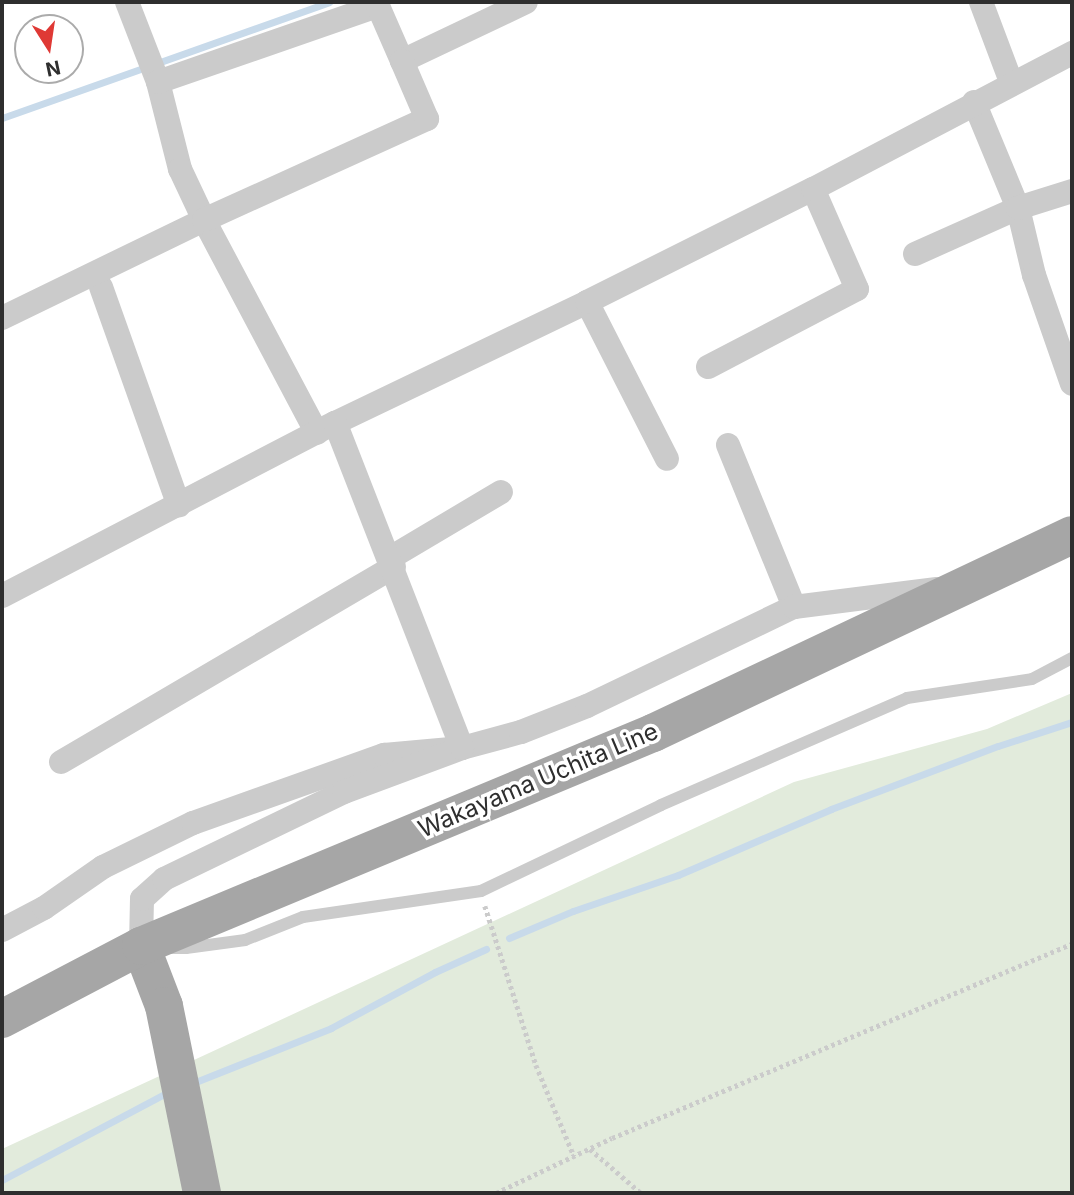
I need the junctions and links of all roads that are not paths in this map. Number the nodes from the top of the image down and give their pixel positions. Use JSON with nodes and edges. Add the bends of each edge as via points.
{"nodes":[{"id":1,"x":127,"y":2,"type":"edge"},
{"id":2,"x":526,"y":2,"type":"edge"},
{"id":3,"x":981,"y":2,"type":"edge"},
{"id":4,"x":1072,"y":53,"type":"edge"},
{"id":5,"x":402,"y":61,"type":"junction"},
{"id":6,"x":158,"y":82,"type":"junction"},
{"id":7,"x":1011,"y":82,"type":"junction"},
{"id":8,"x":974,"y":102,"type":"junction"},
{"id":9,"x":813,"y":189,"type":"junction"},
{"id":10,"x":1072,"y":191,"type":"edge"},
{"id":11,"x":1018,"y":208,"type":"junction"},
{"id":12,"x":204,"y":220,"type":"junction"},
{"id":13,"x":915,"y":254,"type":"dead end"},
{"id":14,"x":101,"y":288,"type":"dead end"},
{"id":15,"x":587,"y":302,"type":"junction"},
{"id":16,"x":2,"y":318,"type":"edge"},
{"id":17,"x":708,"y":367,"type":"dead end"},
{"id":18,"x":1072,"y":384,"type":"edge"},
{"id":19,"x":326,"y":428,"type":"junction"},
{"id":20,"x":728,"y":445,"type":"dead end"},
{"id":21,"x":667,"y":459,"type":"dead end"},
{"id":22,"x":501,"y":492,"type":"dead end"},
{"id":23,"x":178,"y":506,"type":"junction"},
{"id":24,"x":1072,"y":535,"type":"edge"},
{"id":25,"x":392,"y":563,"type":"junction"},
{"id":26,"x":968,"y":586,"type":"junction"},
{"id":27,"x":2,"y":596,"type":"edge"},
{"id":28,"x":794,"y":607,"type":"junction"},
{"id":29,"x":1072,"y":658,"type":"edge"},
{"id":30,"x":462,"y":748,"type":"junction"},
{"id":31,"x":61,"y":762,"type":"dead end"},
{"id":32,"x":2,"y":930,"type":"edge"},
{"id":33,"x":141,"y":946,"type":"junction"},
{"id":34,"x":2,"y":1019,"type":"edge"},
{"id":35,"x":202,"y":1193,"type":"edge"}],
"edges":[{"from":1,"to":6,"type":"street"},
{"from":2,"to":5,"type":"street"},
{"from":3,"to":7,"type":"street"},
{"from":4,"to":7,"type":"street"},
{"from":5,"to":6,"type":"street","via":[[378,6]]},
{"from":5,"to":12,"type":"street","via":[[427,119]]},
{"from":6,"to":12,"type":"street","via":[[180,169]]},
{"from":7,"to":8,"type":"street"},
{"from":8,"to":9,"type":"street"},
{"from":8,"to":11,"type":"street"},
{"from":9,"to":15,"type":"street"},
{"from":9,"to":17,"type":"street","via":[[856,289]]},
{"from":10,"to":11,"type":"street"},
{"from":11,"to":13,"type":"street"},
{"from":11,"to":18,"type":"street","via":[[1034,275]]},
{"from":12,"to":16,"type":"street"},
{"from":12,"to":19,"type":"street"},
{"from":14,"to":23,"type":"street"},
{"from":15,"to":19,"type":"street"},
{"from":15,"to":21,"type":"street"},
{"from":19,"to":23,"type":"street"},
{"from":19,"to":25,"type":"street"},
{"from":20,"to":28,"type":"street"},
{"from":22,"to":25,"type":"street"},
{"from":23,"to":27,"type":"street"},
{"from":24,"to":26,"type":"main road","name":"Wakayama Uchita Line"},
{"from":25,"to":30,"type":"street"},
{"from":25,"to":31,"type":"street"},
{"from":26,"to":28,"type":"street"},
{"from":26,"to":33,"type":"main road","name":"Wakayama Uchita Line","via":[[653,733]]},
{"from":28,"to":30,"type":"street","via":[[587,706],[521,732]]},
{"from":29,"to":33,"type":"lane","via":[[1032,679],[906,698],[661,805],[481,891],[303,918],[245,940],[186,948]]},
{"from":30,"to":32,"type":"street","via":[[384,755],[193,823],[103,867],[44,908]]},
{"from":30,"to":33,"type":"street","via":[[344,792],[164,878],[142,899]]},
{"from":33,"to":34,"type":"main road","name":"Wakayama Uchita Line"},
{"from":33,"to":35,"type":"main road","via":[[164,1006]]}]}
